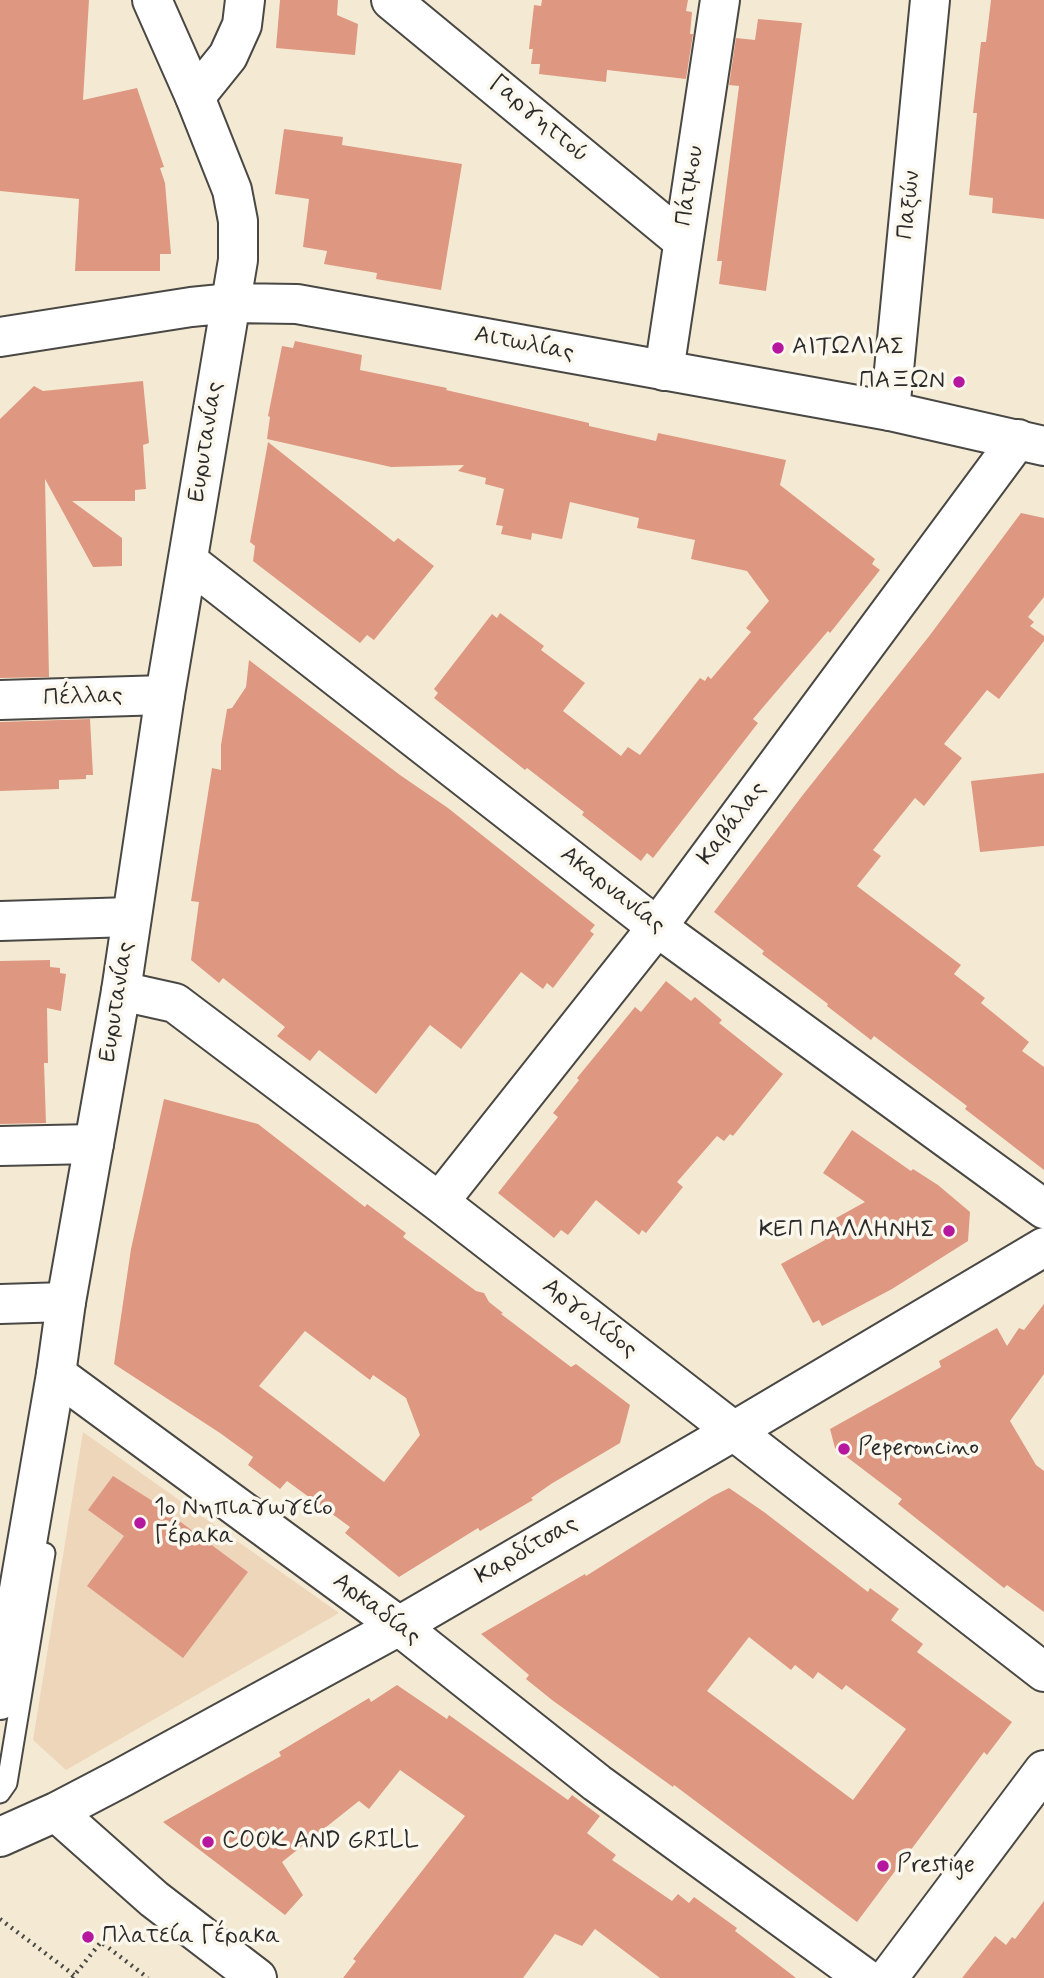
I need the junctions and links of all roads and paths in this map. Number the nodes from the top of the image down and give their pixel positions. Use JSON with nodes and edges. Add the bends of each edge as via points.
{"nodes":[{"id":1,"x":152,"y":0,"type":"edge"},
{"id":2,"x":245,"y":0,"type":"edge"},
{"id":3,"x":391,"y":0,"type":"edge"},
{"id":4,"x":720,"y":0,"type":"edge"},
{"id":5,"x":930,"y":0,"type":"edge"},
{"id":6,"x":195,"y":97,"type":"junction"},
{"id":7,"x":683,"y":241,"type":"junction"},
{"id":8,"x":230,"y":303,"type":"junction"},
{"id":9,"x":0,"y":337,"type":"edge"},
{"id":10,"x":664,"y":371,"type":"junction"},
{"id":11,"x":890,"y":411,"type":"junction"},
{"id":12,"x":1031,"y":442,"type":"edge"},
{"id":13,"x":188,"y":561,"type":"junction"},
{"id":14,"x":166,"y":695,"type":"junction"},
{"id":15,"x":0,"y":700,"type":"edge"},
{"id":16,"x":131,"y":917,"type":"junction"},
{"id":17,"x":0,"y":922,"type":"edge"},
{"id":18,"x":657,"y":927,"type":"junction"},
{"id":19,"x":121,"y":991,"type":"junction"},
{"id":20,"x":94,"y":1144,"type":"junction"},
{"id":21,"x":0,"y":1146,"type":"edge"},
{"id":22,"x":439,"y":1202,"type":"junction"},
{"id":23,"x":1044,"y":1209,"type":"edge"},
{"id":24,"x":1044,"y":1247,"type":"edge"},
{"id":25,"x":66,"y":1302,"type":"junction"},
{"id":26,"x":0,"y":1304,"type":"edge"},
{"id":27,"x":56,"y":1374,"type":"junction"},
{"id":28,"x":734,"y":1432,"type":"junction"},
{"id":29,"x":398,"y":1626,"type":"junction"},
{"id":30,"x":1044,"y":1672,"type":"edge"},
{"id":31,"x":0,"y":1700,"type":"edge"},
{"id":32,"x":1044,"y":1770,"type":"edge"},
{"id":33,"x":0,"y":1793,"type":"edge"},
{"id":34,"x":56,"y":1812,"type":"junction"},
{"id":35,"x":0,"y":1837,"type":"edge"},
{"id":36,"x":0,"y":1919,"type":"edge"},
{"id":37,"x":73,"y":1977,"type":"edge"},
{"id":38,"x":148,"y":1978,"type":"edge"},
{"id":39,"x":257,"y":1978,"type":"edge"},
{"id":40,"x":865,"y":1978,"type":"edge"},
{"id":41,"x":888,"y":1978,"type":"edge"}],
"edges":[{"from":1,"to":6,"type":"street"},
{"from":2,"to":6,"type":"street","via":[[242,25],[228,56]]},
{"from":3,"to":7,"type":"street","name":"Γαργηττού"},
{"from":4,"to":7,"type":"street","name":"Πάτμου"},
{"from":5,"to":11,"type":"street","name":"Παξών"},
{"from":6,"to":8,"type":"street","via":[[232,190],[238,221],[238,260]]},
{"from":7,"to":10,"type":"street","name":"Πάτμου"},
{"from":8,"to":9,"type":"street","name":"Αιτωλίας"},
{"from":8,"to":10,"type":"street","name":"Αιτωλίας","via":[[297,304]]},
{"from":8,"to":13,"type":"street","name":"Ευρυτανίας"},
{"from":10,"to":11,"type":"street","name":"Αιτωλίας"},
{"from":11,"to":12,"type":"street","name":"Αιτωλίας"},
{"from":12,"to":18,"type":"street","name":"Καβάλας"},
{"from":13,"to":14,"type":"street","name":"Ευρυτανίας"},
{"from":13,"to":18,"type":"street","name":"Ακαρνανίας"},
{"from":14,"to":15,"type":"street","name":"Πέλλας"},
{"from":14,"to":16,"type":"street","name":"Ευρυτανίας"},
{"from":16,"to":17,"type":"street"},
{"from":16,"to":19,"type":"street","name":"Ευρυτανίας"},
{"from":18,"to":22,"type":"street","name":"Καβάλας"},
{"from":18,"to":23,"type":"street","name":"Ακαρνανίας"},
{"from":19,"to":20,"type":"street","name":"Ευρυτανίας"},
{"from":19,"to":22,"type":"street","name":"Αργολίδος","via":[[174,1003]]},
{"from":20,"to":21,"type":"street"},
{"from":20,"to":25,"type":"street","name":"Ευρυτανίας"},
{"from":22,"to":28,"type":"street","name":"Αργολίδος"},
{"from":24,"to":28,"type":"street","name":"Καρδίτσας"},
{"from":25,"to":26,"type":"street"},
{"from":25,"to":27,"type":"street","name":"Ευρυτανίας"},
{"from":27,"to":29,"type":"street","name":"Αρκαδίας"},
{"from":27,"to":31,"type":"street","name":"Ευρυτανίας"},
{"from":27,"to":33,"type":"lane","via":[[53,1502],[7,1783]]},
{"from":28,"to":29,"type":"street","name":"Καρδίτσας"},
{"from":28,"to":30,"type":"street","name":"Αργολίδος"},
{"from":29,"to":34,"type":"street","name":"Καρδίτσας"},
{"from":29,"to":40,"type":"street","name":"Αρκαδίας","via":[[597,1783]]},
{"from":32,"to":41,"type":"street"},
{"from":34,"to":35,"type":"street","name":"Καρδίτσας"},
{"from":34,"to":39,"type":"street","via":[[154,1899]]},
{"from":36,"to":37,"type":"path"},
{"from":37,"to":38,"type":"path","via":[[102,1942]]}]}
